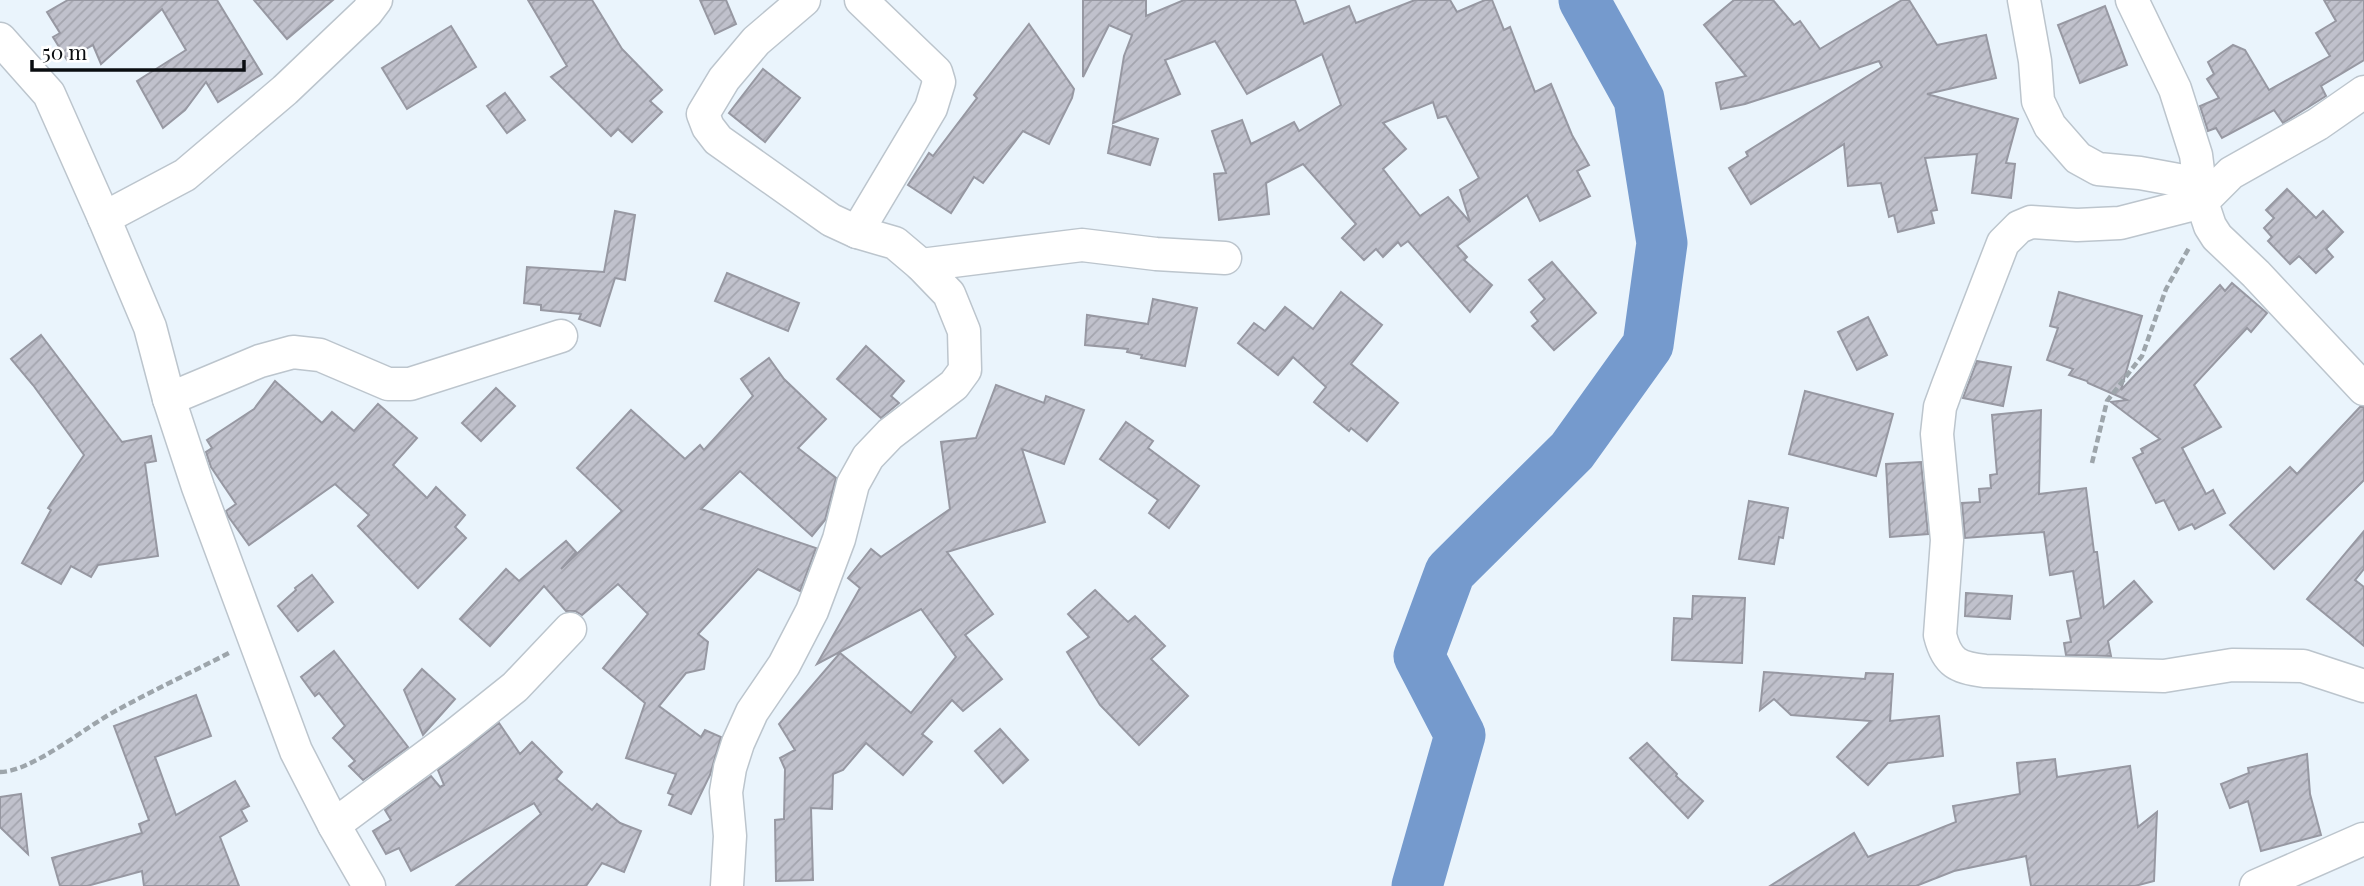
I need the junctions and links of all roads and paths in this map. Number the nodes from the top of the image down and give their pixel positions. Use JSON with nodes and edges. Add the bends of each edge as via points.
{"nodes":[{"id":1,"x":376,"y":0,"type":"edge"},
{"id":2,"x":804,"y":0,"type":"edge"},
{"id":3,"x":861,"y":0,"type":"edge"},
{"id":4,"x":2024,"y":0,"type":"edge"},
{"id":5,"x":2132,"y":0,"type":"edge"},
{"id":6,"x":0,"y":39,"type":"edge"},
{"id":7,"x":2364,"y":92,"type":"edge"},
{"id":8,"x":2203,"y":200,"type":"junction"},
{"id":9,"x":104,"y":218,"type":"junction"},
{"id":10,"x":856,"y":232,"type":"junction"},
{"id":11,"x":1224,"y":258,"type":"dead end"},
{"id":12,"x":921,"y":265,"type":"junction"},
{"id":13,"x":561,"y":337,"type":"dead end"},
{"id":14,"x":2364,"y":389,"type":"edge"},
{"id":15,"x":169,"y":399,"type":"junction"},
{"id":16,"x":2092,"y":463,"type":"dead end"},
{"id":17,"x":570,"y":629,"type":"dead end"},
{"id":18,"x":256,"y":640,"type":"junction"},
{"id":19,"x":2364,"y":686,"type":"edge"},
{"id":20,"x":0,"y":772,"type":"edge"},
{"id":21,"x":334,"y":825,"type":"junction"},
{"id":22,"x":2364,"y":837,"type":"edge"},
{"id":23,"x":369,"y":886,"type":"edge"},
{"id":24,"x":727,"y":886,"type":"edge"},
{"id":25,"x":2256,"y":886,"type":"edge"}],
"edges":[{"from":1,"to":9,"type":"street","via":[[285,90],[185,175]]},
{"from":2,"to":10,"type":"street","via":[[757,41],[724,79],[704,114],[718,139],[820,212]]},
{"from":3,"to":10,"type":"street","via":[[936,72],[939,82],[931,108]]},
{"from":4,"to":8,"type":"street","via":[[2038,101],[2050,126],[2078,158],[2098,169],[2140,173]]},
{"from":5,"to":8,"type":"street","via":[[2175,89],[2196,155]]},
{"from":6,"to":9,"type":"street","via":[[49,94]]},
{"from":7,"to":8,"type":"street","via":[[2231,173]]},
{"from":8,"to":14,"type":"street","via":[[2217,237]]},
{"from":8,"to":16,"type":"path","via":[[2142,356],[2107,401]]},
{"from":8,"to":19,"type":"street","via":[[2120,223],[2031,222],[2003,243],[1940,407],[1937,434],[1947,540],[1943,648],[1965,669],[1985,671],[2164,676],[2232,665],[2303,666]]},
{"from":9,"to":15,"type":"street","via":[[150,327]]},
{"from":10,"to":12,"type":"street","via":[[895,243]]},
{"from":11,"to":12,"type":"street","via":[[1082,245]]},
{"from":12,"to":24,"type":"street","via":[[949,294],[956,309],[964,331],[965,370],[954,385],[890,434],[868,457],[853,484],[839,539],[812,611],[752,712],[730,768]]},
{"from":13,"to":15,"type":"street","via":[[410,384],[388,384],[320,355],[293,352]]},
{"from":15,"to":18,"type":"street"},
{"from":17,"to":21,"type":"street","via":[[515,687]]},
{"from":18,"to":20,"type":"path","via":[[117,709],[50,752],[11,772]]},
{"from":18,"to":21,"type":"street","via":[[296,751]]},
{"from":21,"to":23,"type":"street"},
{"from":22,"to":25,"type":"street"}]}
